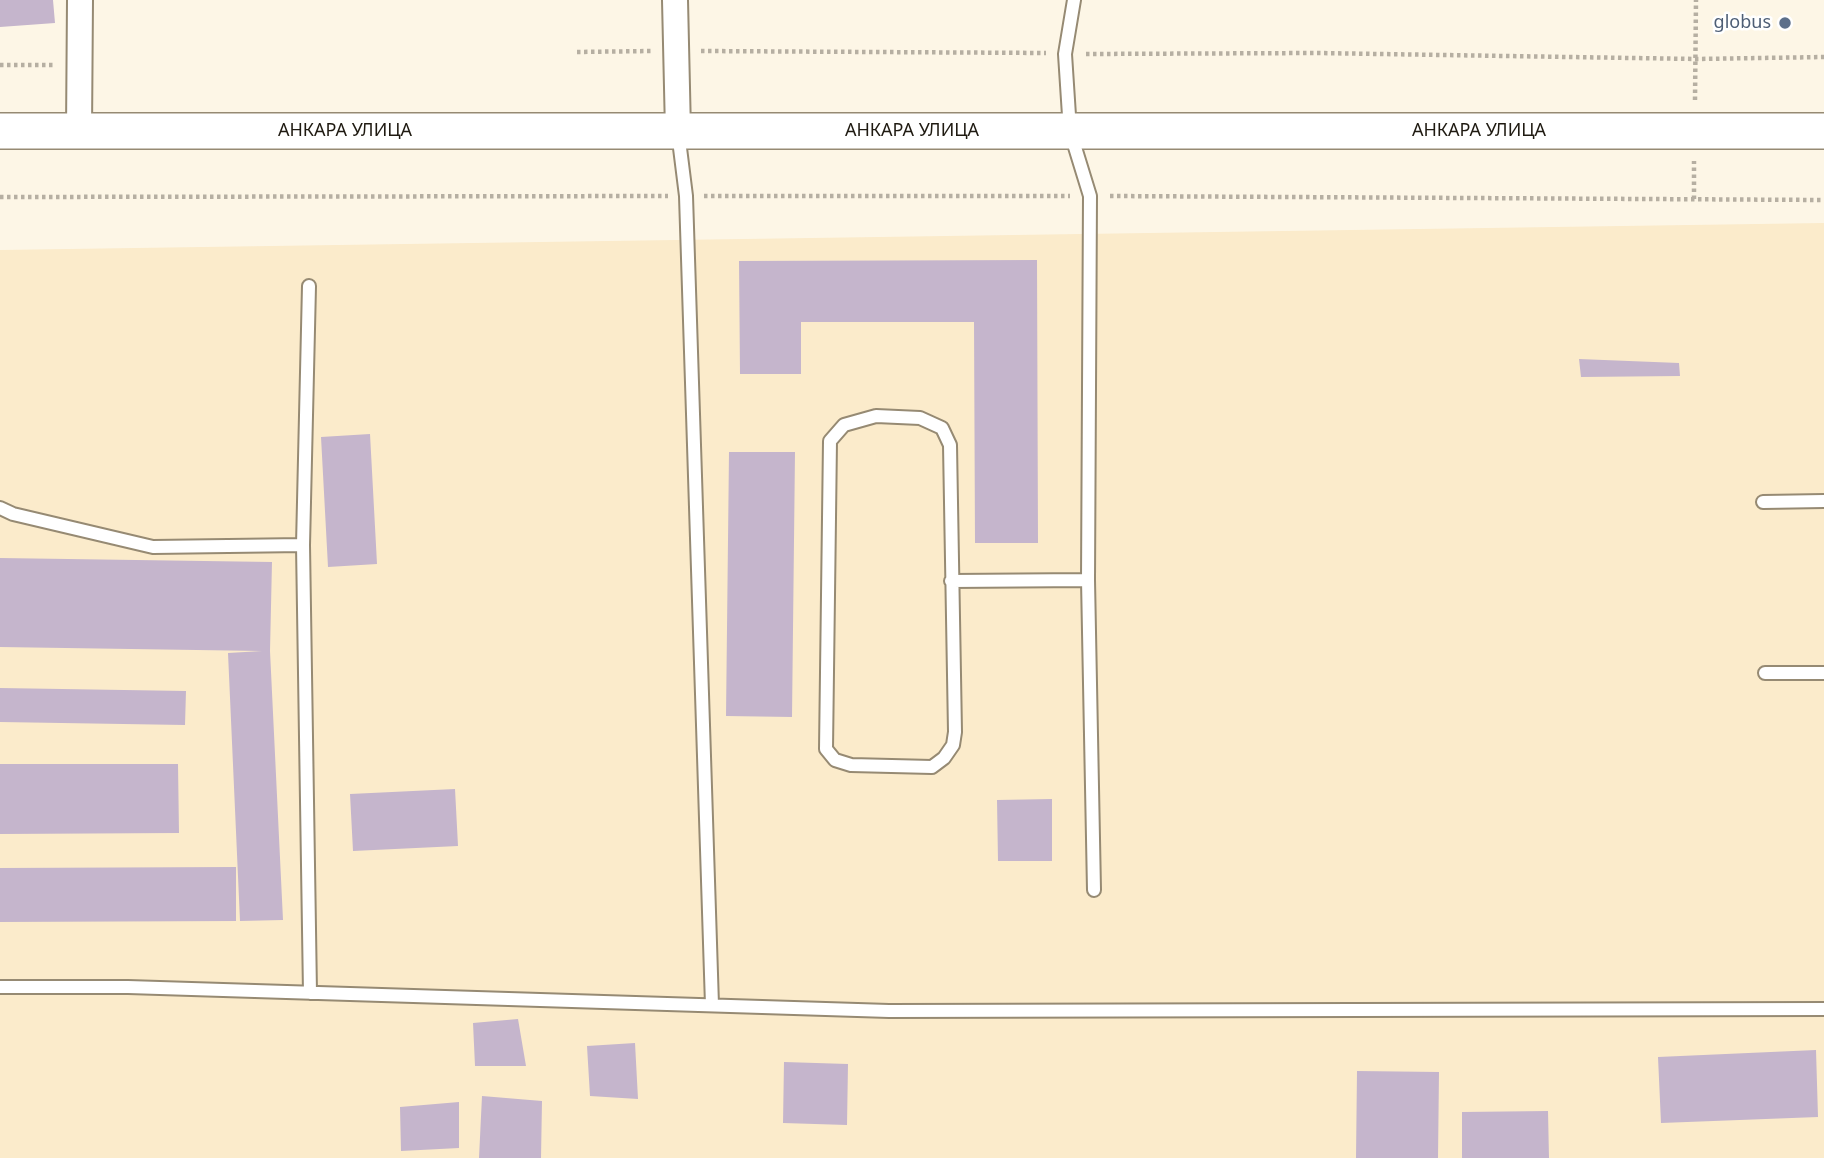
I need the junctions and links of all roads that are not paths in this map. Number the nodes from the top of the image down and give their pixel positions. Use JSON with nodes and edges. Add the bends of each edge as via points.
{"nodes":[{"id":1,"x":80,"y":0,"type":"edge"},
{"id":2,"x":675,"y":0,"type":"edge"},
{"id":3,"x":1074,"y":0,"type":"edge"},
{"id":4,"x":0,"y":131,"type":"edge"},
{"id":5,"x":79,"y":131,"type":"junction"},
{"id":6,"x":678,"y":131,"type":"junction"},
{"id":7,"x":1070,"y":131,"type":"junction"},
{"id":8,"x":1824,"y":131,"type":"edge"},
{"id":9,"x":309,"y":286,"type":"dead end"},
{"id":10,"x":1824,"y":500,"type":"edge"},
{"id":11,"x":1763,"y":502,"type":"dead end"},
{"id":12,"x":0,"y":508,"type":"edge"},
{"id":13,"x":303,"y":545,"type":"junction"},
{"id":14,"x":1088,"y":580,"type":"junction"},
{"id":15,"x":951,"y":581,"type":"junction"},
{"id":16,"x":1765,"y":673,"type":"dead end"},
{"id":17,"x":1824,"y":673,"type":"edge"},
{"id":18,"x":1094,"y":890,"type":"dead end"},
{"id":19,"x":0,"y":987,"type":"edge"},
{"id":20,"x":310,"y":993,"type":"junction"},
{"id":21,"x":712,"y":1005,"type":"junction"},
{"id":22,"x":1824,"y":1009,"type":"edge"}],
"edges":[{"from":1,"to":5,"type":"street"},
{"from":2,"to":6,"type":"street"},
{"from":3,"to":7,"type":"lane","via":[[1065,54]]},
{"from":4,"to":5,"type":"main road","name":"АНКАРА УЛИЦА"},
{"from":5,"to":6,"type":"main road","name":"АНКАРА УЛИЦА"},
{"from":6,"to":7,"type":"main road","name":"АНКАРА УЛИЦА"},
{"from":6,"to":21,"type":"lane","via":[[686,196]]},
{"from":7,"to":8,"type":"main road","name":"АНКАРА УЛИЦА"},
{"from":7,"to":14,"type":"lane","via":[[1090,196]]},
{"from":9,"to":13,"type":"lane"},
{"from":10,"to":11,"type":"lane"},
{"from":12,"to":13,"type":"lane","via":[[153,547]]},
{"from":13,"to":20,"type":"lane"},
{"from":14,"to":15,"type":"lane"},
{"from":14,"to":18,"type":"lane"},
{"from":15,"to":15,"type":"lane","via":[[950,445],[942,428],[920,418],[887,416],[844,425],[830,441],[829,454],[826,749],[835,760],[851,765],[932,768],[953,745]]},
{"from":16,"to":17,"type":"lane"},
{"from":19,"to":20,"type":"lane"},
{"from":20,"to":21,"type":"lane"},
{"from":21,"to":22,"type":"lane","via":[[889,1011]]}]}
